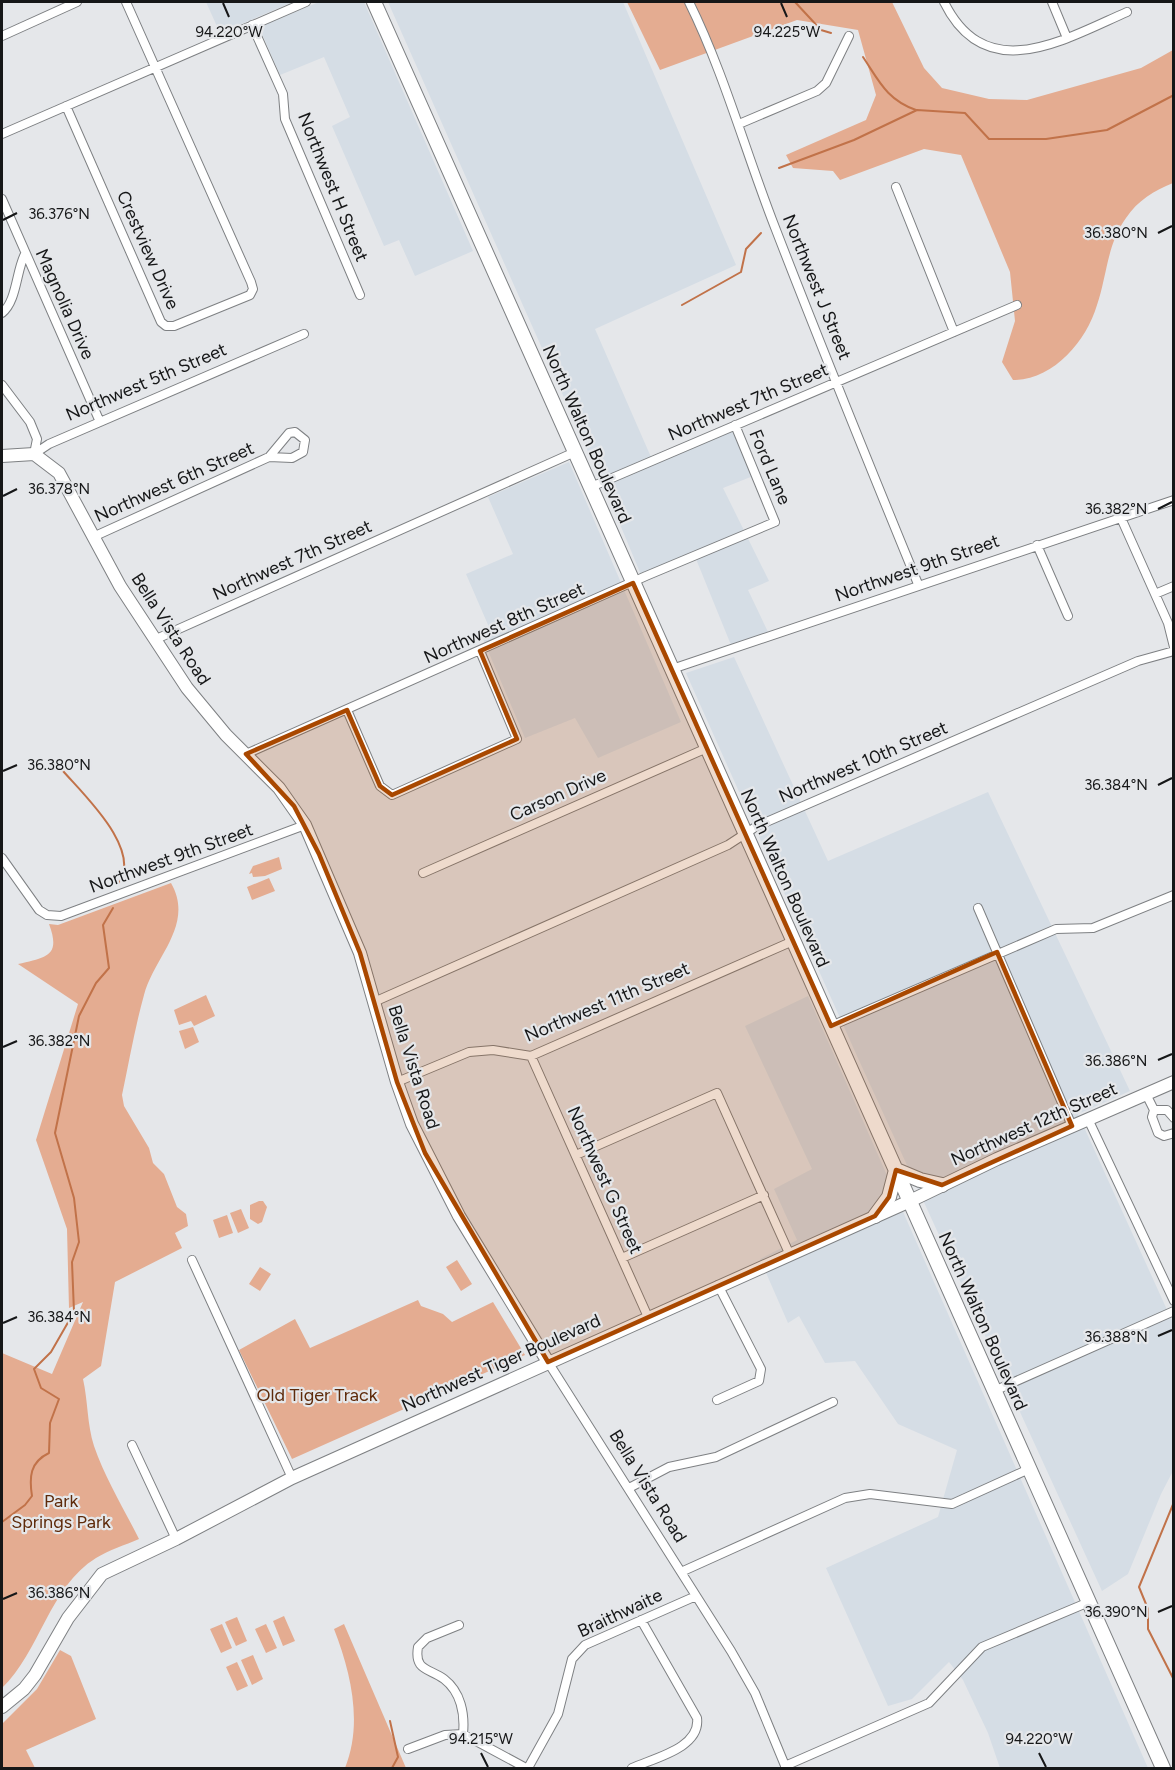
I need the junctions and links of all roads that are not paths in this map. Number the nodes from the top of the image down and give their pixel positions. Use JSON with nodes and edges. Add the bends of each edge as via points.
{"nodes":[{"id":1,"x":77,"y":2,"type":"edge"},
{"id":2,"x":126,"y":2,"type":"edge"},
{"id":3,"x":306,"y":2,"type":"edge"},
{"id":4,"x":374,"y":2,"type":"edge"},
{"id":5,"x":689,"y":2,"type":"edge"},
{"id":6,"x":944,"y":2,"type":"edge"},
{"id":7,"x":1052,"y":2,"type":"edge"},
{"id":8,"x":1127,"y":12,"type":"dead end"},
{"id":9,"x":252,"y":25,"type":"junction"},
{"id":10,"x":2,"y":36,"type":"edge"},
{"id":11,"x":849,"y":36,"type":"dead end"},
{"id":12,"x":1067,"y":38,"type":"junction"},
{"id":13,"x":156,"y":66,"type":"junction"},
{"id":14,"x":66,"y":106,"type":"junction"},
{"id":15,"x":739,"y":124,"type":"junction"},
{"id":16,"x":2,"y":134,"type":"edge"},
{"id":17,"x":897,"y":187,"type":"dead end"},
{"id":18,"x":2,"y":198,"type":"edge"},
{"id":19,"x":25,"y":254,"type":"junction"},
{"id":20,"x":360,"y":295,"type":"dead end"},
{"id":21,"x":1017,"y":306,"type":"dead end"},
{"id":22,"x":2,"y":313,"type":"edge"},
{"id":23,"x":954,"y":332,"type":"junction"},
{"id":24,"x":304,"y":334,"type":"dead end"},
{"id":25,"x":837,"y":382,"type":"junction"},
{"id":26,"x":2,"y":385,"type":"edge"},
{"id":27,"x":99,"y":422,"type":"junction"},
{"id":28,"x":735,"y":425,"type":"junction"},
{"id":29,"x":575,"y":452,"type":"junction"},
{"id":30,"x":34,"y":454,"type":"junction"},
{"id":31,"x":2,"y":456,"type":"edge"},
{"id":32,"x":269,"y":457,"type":"dead end"},
{"id":33,"x":591,"y":487,"type":"junction"},
{"id":34,"x":1173,"y":500,"type":"edge"},
{"id":35,"x":1120,"y":518,"type":"junction"},
{"id":36,"x":775,"y":522,"type":"joint"},
{"id":37,"x":93,"y":537,"type":"junction"},
{"id":38,"x":1037,"y":545,"type":"junction"},
{"id":39,"x":633,"y":583,"type":"junction"},
{"id":40,"x":918,"y":584,"type":"junction"},
{"id":41,"x":1173,"y":586,"type":"edge"},
{"id":42,"x":1155,"y":594,"type":"junction"},
{"id":43,"x":1068,"y":616,"type":"dead end"},
{"id":44,"x":154,"y":640,"type":"junction"},
{"id":45,"x":1173,"y":649,"type":"edge"},
{"id":46,"x":480,"y":651,"type":"junction"},
{"id":47,"x":672,"y":669,"type":"junction"},
{"id":48,"x":347,"y":710,"type":"junction"},
{"id":49,"x":707,"y":748,"type":"junction"},
{"id":50,"x":246,"y":754,"type":"junction"},
{"id":51,"x":305,"y":825,"type":"junction"},
{"id":52,"x":745,"y":834,"type":"junction"},
{"id":53,"x":2,"y":858,"type":"edge"},
{"id":54,"x":423,"y":873,"type":"dead end"},
{"id":55,"x":1173,"y":895,"type":"edge"},
{"id":56,"x":978,"y":908,"type":"dead end"},
{"id":57,"x":793,"y":940,"type":"junction"},
{"id":58,"x":997,"y":952,"type":"junction"},
{"id":59,"x":374,"y":1002,"type":"junction"},
{"id":60,"x":831,"y":1026,"type":"junction"},
{"id":61,"x":531,"y":1056,"type":"junction"},
{"id":62,"x":397,"y":1082,"type":"junction"},
{"id":63,"x":1173,"y":1083,"type":"edge"},
{"id":64,"x":1146,"y":1094,"type":"junction"},
{"id":65,"x":1154,"y":1110,"type":"junction"},
{"id":66,"x":1173,"y":1118,"type":"edge"},
{"id":67,"x":1088,"y":1119,"type":"junction"},
{"id":68,"x":1072,"y":1126,"type":"junction"},
{"id":69,"x":1173,"y":1133,"type":"edge"},
{"id":70,"x":576,"y":1155,"type":"junction"},
{"id":71,"x":896,"y":1170,"type":"junction"},
{"id":72,"x":942,"y":1185,"type":"junction"},
{"id":73,"x":764,"y":1195,"type":"junction"},
{"id":74,"x":910,"y":1201,"type":"junction"},
{"id":75,"x":875,"y":1216,"type":"junction"},
{"id":76,"x":789,"y":1253,"type":"junction"},
{"id":77,"x":621,"y":1258,"type":"junction"},
{"id":78,"x":192,"y":1260,"type":"dead end"},
{"id":79,"x":718,"y":1285,"type":"junction"},
{"id":80,"x":1173,"y":1301,"type":"edge"},
{"id":81,"x":1173,"y":1311,"type":"edge"},
{"id":82,"x":648,"y":1317,"type":"junction"},
{"id":83,"x":548,"y":1362,"type":"junction"},
{"id":84,"x":994,"y":1391,"type":"junction"},
{"id":85,"x":717,"y":1400,"type":"dead end"},
{"id":86,"x":833,"y":1402,"type":"dead end"},
{"id":87,"x":132,"y":1445,"type":"dead end"},
{"id":88,"x":1029,"y":1469,"type":"junction"},
{"id":89,"x":292,"y":1478,"type":"junction"},
{"id":90,"x":629,"y":1488,"type":"junction"},
{"id":91,"x":176,"y":1539,"type":"junction"},
{"id":92,"x":681,"y":1572,"type":"junction"},
{"id":93,"x":696,"y":1596,"type":"junction"},
{"id":94,"x":1089,"y":1602,"type":"junction"},
{"id":95,"x":641,"y":1620,"type":"junction"},
{"id":96,"x":459,"y":1625,"type":"dead end"},
{"id":97,"x":2,"y":1707,"type":"edge"},
{"id":98,"x":463,"y":1734,"type":"junction"},
{"id":99,"x":408,"y":1749,"type":"dead end"},
{"id":100,"x":785,"y":1767,"type":"edge"},
{"id":101,"x":527,"y":1768,"type":"edge"},
{"id":102,"x":632,"y":1768,"type":"edge"},
{"id":103,"x":1163,"y":1768,"type":"edge"}],
"edges":[{"from":1,"to":10,"type":"street"},
{"from":2,"to":13,"type":"street"},
{"from":3,"to":9,"type":"street"},
{"from":4,"to":29,"type":"main road","name":"North Walton Boulevard"},
{"from":5,"to":15,"type":"street","name":"Northwest J Street"},
{"from":6,"to":12,"type":"street","via":[[960,28],[979,43],[1001,51],[1029,51]]},
{"from":7,"to":12,"type":"street"},
{"from":8,"to":12,"type":"street"},
{"from":9,"to":13,"type":"street"},
{"from":9,"to":20,"type":"street","name":"Northwest H Street","via":[[283,94],[285,119]]},
{"from":11,"to":15,"type":"street","via":[[826,83],[817,91]]},
{"from":13,"to":14,"type":"street"},
{"from":13,"to":14,"type":"street","name":"Crestview Drive","via":[[251,282],[250,295],[174,326],[161,322]]},
{"from":14,"to":16,"type":"street"},
{"from":15,"to":25,"type":"street","name":"Northwest J Street","via":[[775,229]]},
{"from":17,"to":23,"type":"street"},
{"from":18,"to":19,"type":"street","name":"Magnolia Drive"},
{"from":19,"to":22,"type":"street","via":[[10,302]]},
{"from":19,"to":27,"type":"street","name":"Magnolia Drive"},
{"from":21,"to":23,"type":"street","name":"Northwest 7th Street"},
{"from":23,"to":25,"type":"street","name":"Northwest 7th Street"},
{"from":24,"to":27,"type":"street","name":"Northwest 5th Street"},
{"from":25,"to":28,"type":"street","name":"Northwest 7th Street"},
{"from":25,"to":40,"type":"street","name":"Northwest J Street"},
{"from":26,"to":30,"type":"street","via":[[30,422],[37,439]]},
{"from":27,"to":30,"type":"street","name":"Northwest 5th Street"},
{"from":28,"to":33,"type":"street","name":"Northwest 7th Street"},
{"from":28,"to":36,"type":"street","name":"Ford Lane"},
{"from":29,"to":33,"type":"main road","name":"North Walton Boulevard"},
{"from":29,"to":44,"type":"street","name":"Northwest 7th Street"},
{"from":30,"to":31,"type":"street","name":"Northwest 5th Street"},
{"from":30,"to":37,"type":"street","name":"Bella Vista Road","via":[[59,473]]},
{"from":32,"to":37,"type":"street","name":"Northwest 6th Street"},
{"from":33,"to":39,"type":"main road","name":"North Walton Boulevard"},
{"from":34,"to":35,"type":"street","name":"Northwest 9th Street"},
{"from":35,"to":38,"type":"street","name":"Northwest 9th Street"},
{"from":35,"to":42,"type":"street"},
{"from":36,"to":39,"type":"street","name":"Northwest 8th Street"},
{"from":37,"to":44,"type":"street","name":"Bella Vista Road"},
{"from":38,"to":40,"type":"street","name":"Northwest 9th Street"},
{"from":38,"to":43,"type":"street"},
{"from":39,"to":46,"type":"street","name":"Northwest 8th Street"},
{"from":39,"to":47,"type":"main road","name":"North Walton Boulevard"},
{"from":40,"to":47,"type":"street","name":"Northwest 9th Street"},
{"from":41,"to":42,"type":"street"},
{"from":42,"to":45,"type":"street","via":[[1168,623]]},
{"from":44,"to":50,"type":"street","name":"Bella Vista Road","via":[[186,688]]},
{"from":45,"to":52,"type":"street","name":"Northwest 10th Street"},
{"from":46,"to":48,"type":"street","name":"Northwest 8th Street"},
{"from":46,"to":48,"type":"street","via":[[517,739],[392,795],[380,786]]},
{"from":47,"to":49,"type":"main road","name":"North Walton Boulevard"},
{"from":48,"to":50,"type":"street","name":"Northwest 8th Street"},
{"from":49,"to":52,"type":"main road","name":"North Walton Boulevard"},
{"from":49,"to":54,"type":"street","name":"Carson Drive"},
{"from":50,"to":51,"type":"street","name":"Bella Vista Road","via":[[279,788]]},
{"from":51,"to":53,"type":"street","name":"Northwest 9th Street","via":[[61,916],[39,910]]},
{"from":51,"to":59,"type":"street","name":"Bella Vista Road","via":[[360,953]]},
{"from":52,"to":57,"type":"main road","name":"North Walton Boulevard"},
{"from":52,"to":59,"type":"street","name":"Northwest 10th Street"},
{"from":55,"to":58,"type":"street","via":[[1093,928],[1056,928]]},
{"from":56,"to":58,"type":"street"},
{"from":57,"to":60,"type":"main road","name":"North Walton Boulevard"},
{"from":57,"to":61,"type":"street","name":"Northwest 11th Street"},
{"from":58,"to":60,"type":"street"},
{"from":58,"to":68,"type":"street"},
{"from":59,"to":62,"type":"street","name":"Bella Vista Road"},
{"from":60,"to":71,"type":"main road","name":"North Walton Boulevard"},
{"from":61,"to":62,"type":"street","name":"Northwest 11th Street","via":[[493,1050],[469,1052]]},
{"from":61,"to":70,"type":"street","name":"Northwest G Street"},
{"from":62,"to":83,"type":"street","name":"Bella Vista Road","via":[[425,1153]]},
{"from":63,"to":64,"type":"street","name":"Northwest 12th Street"},
{"from":64,"to":65,"type":"street"},
{"from":64,"to":67,"type":"street","name":"Northwest 12th Street"},
{"from":65,"to":66,"type":"street","via":[[1167,1110]]},
{"from":65,"to":69,"type":"street","via":[[1152,1117],[1158,1133]]},
{"from":67,"to":68,"type":"street","name":"Northwest 12th Street"},
{"from":67,"to":80,"type":"street"},
{"from":68,"to":72,"type":"street","name":"Northwest 12th Street"},
{"from":70,"to":73,"type":"street","via":[[717,1093]]},
{"from":70,"to":77,"type":"street","name":"Northwest G Street"},
{"from":71,"to":72,"type":"main road"},
{"from":71,"to":74,"type":"main road","name":"North Walton Boulevard"},
{"from":71,"to":75,"type":"main road","via":[[889,1197]]},
{"from":72,"to":74,"type":"street","name":"Northwest 12th Street"},
{"from":73,"to":76,"type":"street"},
{"from":73,"to":77,"type":"street"},
{"from":74,"to":75,"type":"street","name":"Northwest Tiger Boulevard"},
{"from":74,"to":84,"type":"main road","name":"North Walton Boulevard"},
{"from":75,"to":76,"type":"street","name":"Northwest Tiger Boulevard"},
{"from":76,"to":79,"type":"street","name":"Northwest Tiger Boulevard"},
{"from":77,"to":82,"type":"street","name":"Northwest G Street"},
{"from":78,"to":89,"type":"street"},
{"from":79,"to":82,"type":"street","name":"Northwest Tiger Boulevard"},
{"from":79,"to":85,"type":"street","via":[[762,1375],[759,1381]]},
{"from":81,"to":84,"type":"street"},
{"from":82,"to":83,"type":"street","name":"Northwest Tiger Boulevard"},
{"from":83,"to":89,"type":"street","name":"Northwest Tiger Boulevard"},
{"from":83,"to":90,"type":"street","name":"Bella Vista Road"},
{"from":84,"to":88,"type":"main road","name":"North Walton Boulevard"},
{"from":86,"to":90,"type":"street","via":[[716,1456],[669,1467]]},
{"from":87,"to":91,"type":"street"},
{"from":88,"to":92,"type":"street","via":[[952,1504],[870,1494],[845,1498]]},
{"from":88,"to":94,"type":"main road","name":"North Walton Boulevard"},
{"from":89,"to":91,"type":"street","name":"Northwest Tiger Boulevard"},
{"from":90,"to":92,"type":"street","name":"Bella Vista Road"},
{"from":91,"to":97,"type":"street","name":"Northwest Tiger Boulevard","via":[[102,1574],[68,1618],[35,1675],[20,1694]]},
{"from":92,"to":93,"type":"street","name":"Bella Vista Road"},
{"from":93,"to":95,"type":"street","name":"Braithwaite"},
{"from":93,"to":100,"type":"street","name":"Bella Vista Road","via":[[755,1693]]},
{"from":94,"to":100,"type":"street","via":[[982,1647],[929,1703]]},
{"from":94,"to":103,"type":"main road","name":"North Walton Boulevard"},
{"from":95,"to":101,"type":"street","name":"Braithwaite","via":[[577,1652],[558,1714]]},
{"from":95,"to":102,"type":"street","via":[[698,1726],[685,1745]]},
{"from":96,"to":98,"type":"street","via":[[427,1638],[418,1647],[417,1656],[423,1668],[444,1679],[456,1694],[465,1716]]},
{"from":98,"to":99,"type":"street","via":[[445,1735]]},
{"from":98,"to":101,"type":"street"}]}
